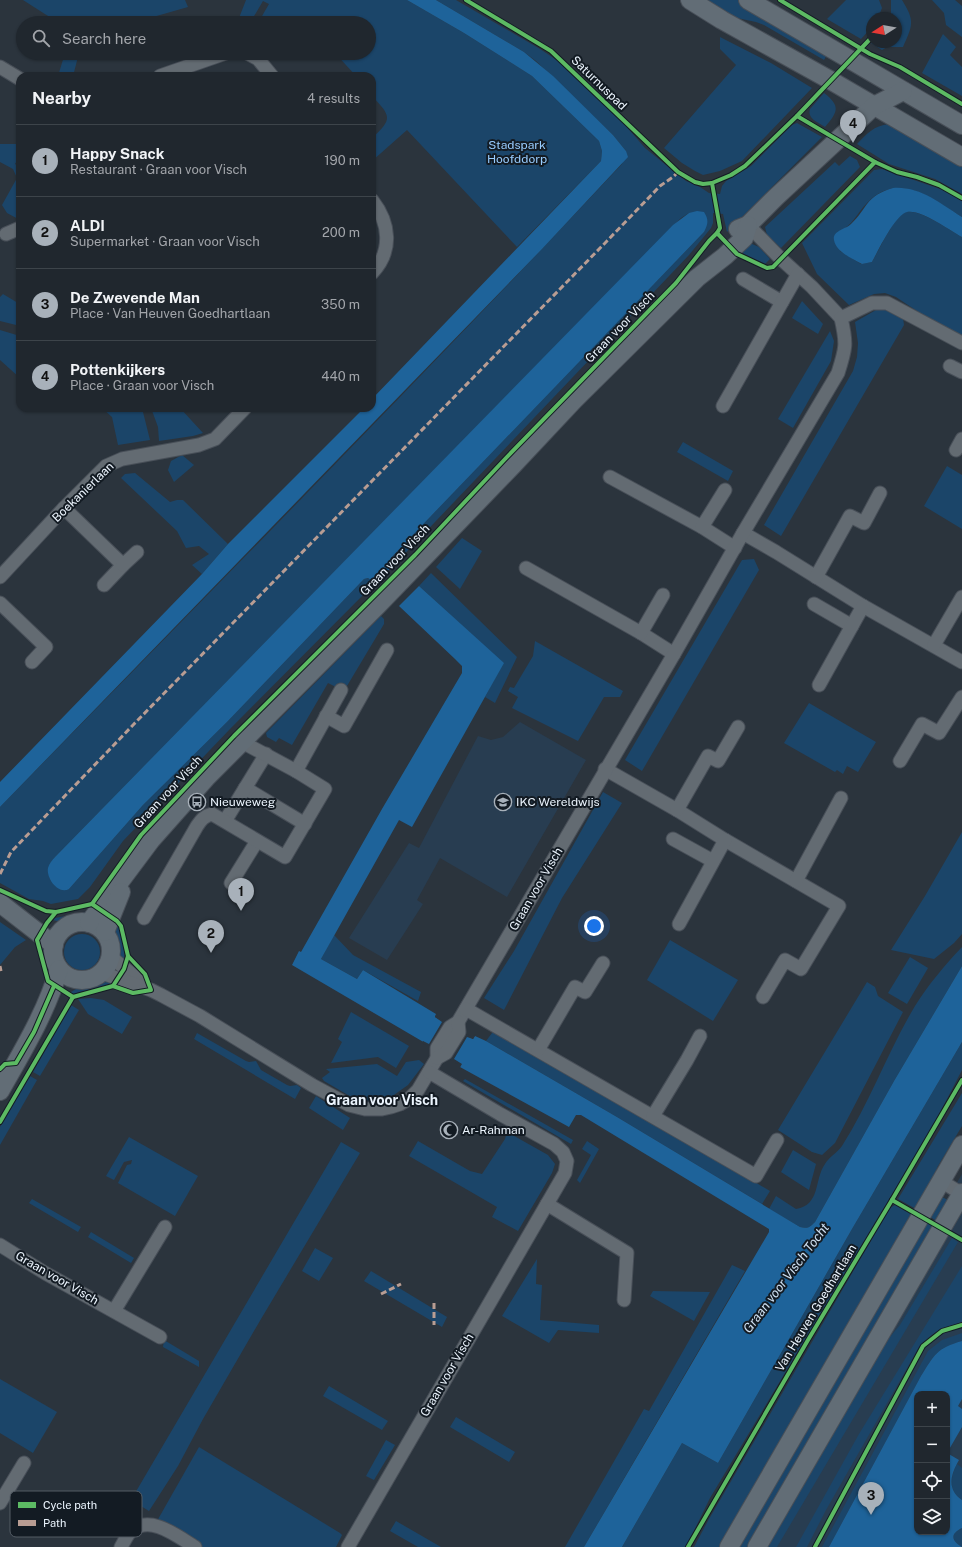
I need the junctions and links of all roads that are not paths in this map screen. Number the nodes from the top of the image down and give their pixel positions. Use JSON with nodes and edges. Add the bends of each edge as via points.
{"nodes":[{"id":1,"x":690,"y":0,"type":"edge"},
{"id":2,"x":748,"y":0,"type":"edge"},
{"id":3,"x":206,"y":60,"type":"edge"},
{"id":4,"x":259,"y":60,"type":"edge"},
{"id":5,"x":0,"y":67,"type":"edge"},
{"id":6,"x":171,"y":72,"type":"edge"},
{"id":7,"x":269,"y":72,"type":"edge"},
{"id":8,"x":16,"y":77,"type":"edge"},
{"id":9,"x":887,"y":83,"type":"junction"},
{"id":10,"x":903,"y":91,"type":"junction"},
{"id":11,"x":874,"y":106,"type":"junction"},
{"id":12,"x":962,"y":126,"type":"edge"},
{"id":13,"x":962,"y":157,"type":"edge"},
{"id":14,"x":376,"y":205,"type":"edge"},
{"id":15,"x":748,"y":225,"type":"junction"},
{"id":16,"x":16,"y":230,"type":"edge"},
{"id":17,"x":6,"y":234,"type":"dead end"},
{"id":18,"x":376,"y":268,"type":"edge"},
{"id":19,"x":798,"y":274,"type":"junction"},
{"id":20,"x":743,"y":279,"type":"dead end"},
{"id":21,"x":782,"y":302,"type":"junction"},
{"id":22,"x":840,"y":318,"type":"junction"},
{"id":23,"x":962,"y":343,"type":"edge"},
{"id":24,"x":950,"y":366,"type":"dead end"},
{"id":25,"x":962,"y":372,"type":"edge"},
{"id":26,"x":723,"y":406,"type":"dead end"},
{"id":27,"x":241,"y":412,"type":"edge"},
{"id":28,"x":610,"y":477,"type":"dead end"},
{"id":29,"x":725,"y":490,"type":"dead end"},
{"id":30,"x":880,"y":493,"type":"dead end"},
{"id":31,"x":64,"y":508,"type":"junction"},
{"id":32,"x":702,"y":527,"type":"junction"},
{"id":33,"x":743,"y":533,"type":"junction"},
{"id":34,"x":735,"y":548,"type":"junction"},
{"id":35,"x":137,"y":552,"type":"dead end"},
{"id":36,"x":123,"y":565,"type":"junction"},
{"id":37,"x":526,"y":568,"type":"dead end"},
{"id":38,"x":0,"y":576,"type":"edge"},
{"id":39,"x":816,"y":577,"type":"junction"},
{"id":40,"x":104,"y":585,"type":"dead end"},
{"id":41,"x":663,"y":595,"type":"dead end"},
{"id":42,"x":962,"y":597,"type":"edge"},
{"id":43,"x":0,"y":603,"type":"edge"},
{"id":44,"x":814,"y":604,"type":"dead end"},
{"id":45,"x":863,"y":606,"type":"junction"},
{"id":46,"x":852,"y":626,"type":"junction"},
{"id":47,"x":641,"y":633,"type":"junction"},
{"id":48,"x":934,"y":645,"type":"junction"},
{"id":49,"x":387,"y":650,"type":"dead end"},
{"id":50,"x":674,"y":654,"type":"junction"},
{"id":51,"x":32,"y":662,"type":"dead end"},
{"id":52,"x":962,"y":662,"type":"edge"},
{"id":53,"x":819,"y":685,"type":"dead end"},
{"id":54,"x":341,"y":690,"type":"dead end"},
{"id":55,"x":962,"y":697,"type":"edge"},
{"id":56,"x":326,"y":716,"type":"junction"},
{"id":57,"x":738,"y":727,"type":"dead end"},
{"id":58,"x":242,"y":742,"type":"junction"},
{"id":59,"x":266,"y":754,"type":"junction"},
{"id":60,"x":900,"y":761,"type":"dead end"},
{"id":61,"x":606,"y":769,"type":"junction"},
{"id":62,"x":296,"y":771,"type":"junction"},
{"id":63,"x":244,"y":788,"type":"junction"},
{"id":64,"x":841,"y":798,"type":"dead end"},
{"id":65,"x":677,"y":810,"type":"junction"},
{"id":66,"x":225,"y":821,"type":"junction"},
{"id":67,"x":305,"y":824,"type":"junction"},
{"id":68,"x":673,"y":839,"type":"dead end"},
{"id":69,"x":725,"y":840,"type":"junction"},
{"id":70,"x":257,"y":841,"type":"junction"},
{"id":71,"x":713,"y":861,"type":"junction"},
{"id":72,"x":133,"y":866,"type":"junction"},
{"id":73,"x":796,"y":881,"type":"junction"},
{"id":74,"x":231,"y":883,"type":"dead end"},
{"id":75,"x":0,"y":903,"type":"edge"},
{"id":76,"x":144,"y":918,"type":"dead end"},
{"id":77,"x":89,"y":923,"type":"junction"},
{"id":78,"x":679,"y":924,"type":"dead end"},
{"id":79,"x":63,"y":929,"type":"junction"},
{"id":80,"x":105,"y":932,"type":"junction"},
{"id":81,"x":54,"y":945,"type":"junction"},
{"id":82,"x":111,"y":957,"type":"junction"},
{"id":83,"x":603,"y":963,"type":"dead end"},
{"id":84,"x":60,"y":969,"type":"junction"},
{"id":85,"x":102,"y":973,"type":"junction"},
{"id":86,"x":74,"y":979,"type":"junction"},
{"id":87,"x":151,"y":990,"type":"junction"},
{"id":88,"x":763,"y":997,"type":"dead end"},
{"id":89,"x":466,"y":1009,"type":"junction"},
{"id":90,"x":34,"y":1032,"type":"junction"},
{"id":91,"x":700,"y":1036,"type":"dead end"},
{"id":92,"x":538,"y":1050,"type":"junction"},
{"id":93,"x":429,"y":1072,"type":"junction"},
{"id":94,"x":0,"y":1092,"type":"edge"},
{"id":95,"x":653,"y":1116,"type":"junction"},
{"id":96,"x":777,"y":1140,"type":"dead end"},
{"id":97,"x":962,"y":1145,"type":"edge"},
{"id":98,"x":941,"y":1181,"type":"junction"},
{"id":99,"x":962,"y":1194,"type":"edge"},
{"id":100,"x":547,"y":1204,"type":"junction"},
{"id":101,"x":165,"y":1227,"type":"dead end"},
{"id":102,"x":0,"y":1245,"type":"edge"},
{"id":103,"x":624,"y":1300,"type":"dead end"},
{"id":104,"x":114,"y":1311,"type":"junction"},
{"id":105,"x":160,"y":1337,"type":"dead end"},
{"id":106,"x":24,"y":1464,"type":"dead end"},
{"id":107,"x":0,"y":1503,"type":"edge"},
{"id":108,"x":142,"y":1525,"type":"edge"},
{"id":109,"x":127,"y":1537,"type":"edge"},
{"id":110,"x":121,"y":1547,"type":"edge"},
{"id":111,"x":195,"y":1547,"type":"edge"},
{"id":112,"x":348,"y":1547,"type":"edge"},
{"id":113,"x":729,"y":1547,"type":"edge"},
{"id":114,"x":757,"y":1547,"type":"edge"}],
"edges":[{"from":1,"to":11,"type":"street"},
{"from":2,"to":9,"type":"street"},
{"from":3,"to":6,"type":"street"},
{"from":4,"to":7,"type":"street"},
{"from":5,"to":8,"type":"street"},
{"from":9,"to":10,"type":"street"},
{"from":9,"to":11,"type":"street","name":"Graan voor Visch"},
{"from":10,"to":11,"type":"street","name":"Graan voor Visch"},
{"from":10,"to":12,"type":"street"},
{"from":11,"to":13,"type":"street"},
{"from":11,"to":15,"type":"street","name":"Graan voor Visch"},
{"from":14,"to":18,"type":"street","via":[[385,222],[387,236],[384,255]]},
{"from":15,"to":19,"type":"street","name":"Graan voor Visch"},
{"from":15,"to":58,"type":"street","name":"Graan voor Visch","via":[[737,230],[725,241],[697,278],[579,395]]},
{"from":16,"to":17,"type":"street"},
{"from":19,"to":21,"type":"street"},
{"from":19,"to":22,"type":"street","name":"Graan voor Visch"},
{"from":20,"to":21,"type":"street"},
{"from":21,"to":26,"type":"street"},
{"from":22,"to":23,"type":"street","via":[[872,303],[887,303]]},
{"from":22,"to":33,"type":"street","name":"Graan voor Visch","via":[[846,349],[838,373]]},
{"from":24,"to":25,"type":"street"},
{"from":27,"to":31,"type":"street","name":"Boekanierlaan","via":[[209,442],[116,460],[106,466]]},
{"from":28,"to":32,"type":"street"},
{"from":29,"to":32,"type":"street"},
{"from":30,"to":39,"type":"street","via":[[864,523],[850,516]]},
{"from":31,"to":36,"type":"street"},
{"from":31,"to":38,"type":"street","name":"Boekanierlaan"},
{"from":32,"to":34,"type":"street"},
{"from":33,"to":34,"type":"street","name":"Graan voor Visch"},
{"from":33,"to":39,"type":"street"},
{"from":34,"to":50,"type":"street","name":"Graan voor Visch"},
{"from":35,"to":36,"type":"street"},
{"from":36,"to":40,"type":"street"},
{"from":37,"to":47,"type":"street"},
{"from":39,"to":45,"type":"street"},
{"from":41,"to":47,"type":"street"},
{"from":42,"to":48,"type":"street"},
{"from":43,"to":51,"type":"street","via":[[51,643]]},
{"from":44,"to":46,"type":"street"},
{"from":45,"to":46,"type":"street"},
{"from":45,"to":48,"type":"street"},
{"from":46,"to":53,"type":"street"},
{"from":47,"to":50,"type":"street"},
{"from":48,"to":52,"type":"street"},
{"from":49,"to":56,"type":"street","via":[[344,726]]},
{"from":50,"to":61,"type":"street","name":"Graan voor Visch"},
{"from":54,"to":56,"type":"street"},
{"from":55,"to":60,"type":"street","via":[[939,733],[922,724]]},
{"from":56,"to":62,"type":"street"},
{"from":57,"to":65,"type":"street","via":[[718,761],[708,756]]},
{"from":58,"to":59,"type":"street"},
{"from":58,"to":72,"type":"street","name":"Graan voor Visch","via":[[151,840]]},
{"from":59,"to":62,"type":"street"},
{"from":59,"to":63,"type":"street"},
{"from":61,"to":65,"type":"street"},
{"from":61,"to":89,"type":"street","name":"Graan voor Visch"},
{"from":62,"to":67,"type":"street","via":[[325,790]]},
{"from":63,"to":66,"type":"street"},
{"from":63,"to":67,"type":"street"},
{"from":64,"to":73,"type":"street"},
{"from":65,"to":69,"type":"street"},
{"from":66,"to":70,"type":"street"},
{"from":66,"to":76,"type":"street","via":[[212,814],[203,818]]},
{"from":67,"to":70,"type":"street","via":[[285,857]]},
{"from":68,"to":71,"type":"street"},
{"from":69,"to":71,"type":"street"},
{"from":69,"to":73,"type":"street"},
{"from":70,"to":74,"type":"street"},
{"from":71,"to":78,"type":"street"},
{"from":72,"to":77,"type":"street","name":"Graan voor Visch"},
{"from":72,"to":80,"type":"street","name":"Graan voor Visch"},
{"from":73,"to":88,"type":"street","via":[[839,906],[801,968],[785,960]]},
{"from":75,"to":79,"type":"street"},
{"from":75,"to":81,"type":"street"},
{"from":77,"to":79,"type":"street","via":[[75,923]]},
{"from":77,"to":80,"type":"street"},
{"from":79,"to":81,"type":"street"},
{"from":80,"to":82,"type":"street","via":[[111,948]]},
{"from":81,"to":84,"type":"street","via":[[55,962]]},
{"from":82,"to":85,"type":"street"},
{"from":82,"to":87,"type":"street","name":"Graan voor Visch"},
{"from":83,"to":92,"type":"street","via":[[585,992],[575,987]]},
{"from":84,"to":86,"type":"street"},
{"from":84,"to":90,"type":"street"},
{"from":85,"to":86,"type":"street","via":[[84,980]]},
{"from":85,"to":87,"type":"street","name":"Graan voor Visch"},
{"from":86,"to":90,"type":"street"},
{"from":87,"to":93,"type":"street","name":"Graan voor Visch","via":[[200,1016],[312,1085],[356,1108],[382,1109],[400,1104],[418,1090]]},
{"from":89,"to":92,"type":"street"},
{"from":89,"to":93,"type":"street","name":"Graan voor Visch","via":[[458,1022],[459,1032],[446,1053],[437,1058]]},
{"from":90,"to":94,"type":"street"},
{"from":91,"to":95,"type":"street"},
{"from":92,"to":95,"type":"street"},
{"from":93,"to":100,"type":"street","name":"Graan voor Visch","via":[[554,1144],[563,1152],[567,1161],[565,1173]]},
{"from":95,"to":96,"type":"street","via":[[756,1176]]},
{"from":97,"to":98,"type":"street"},
{"from":98,"to":99,"type":"street"},
{"from":98,"to":113,"type":"street"},
{"from":99,"to":114,"type":"street"},
{"from":100,"to":103,"type":"street","via":[[627,1253]]},
{"from":100,"to":112,"type":"street","name":"Graan voor Visch"},
{"from":101,"to":104,"type":"street"},
{"from":102,"to":104,"type":"street","name":"Graan voor Visch"},
{"from":104,"to":105,"type":"street","name":"Graan voor Visch"},
{"from":106,"to":107,"type":"street"},
{"from":108,"to":111,"type":"street","via":[[152,1524]]},
{"from":109,"to":110,"type":"street"}]}
